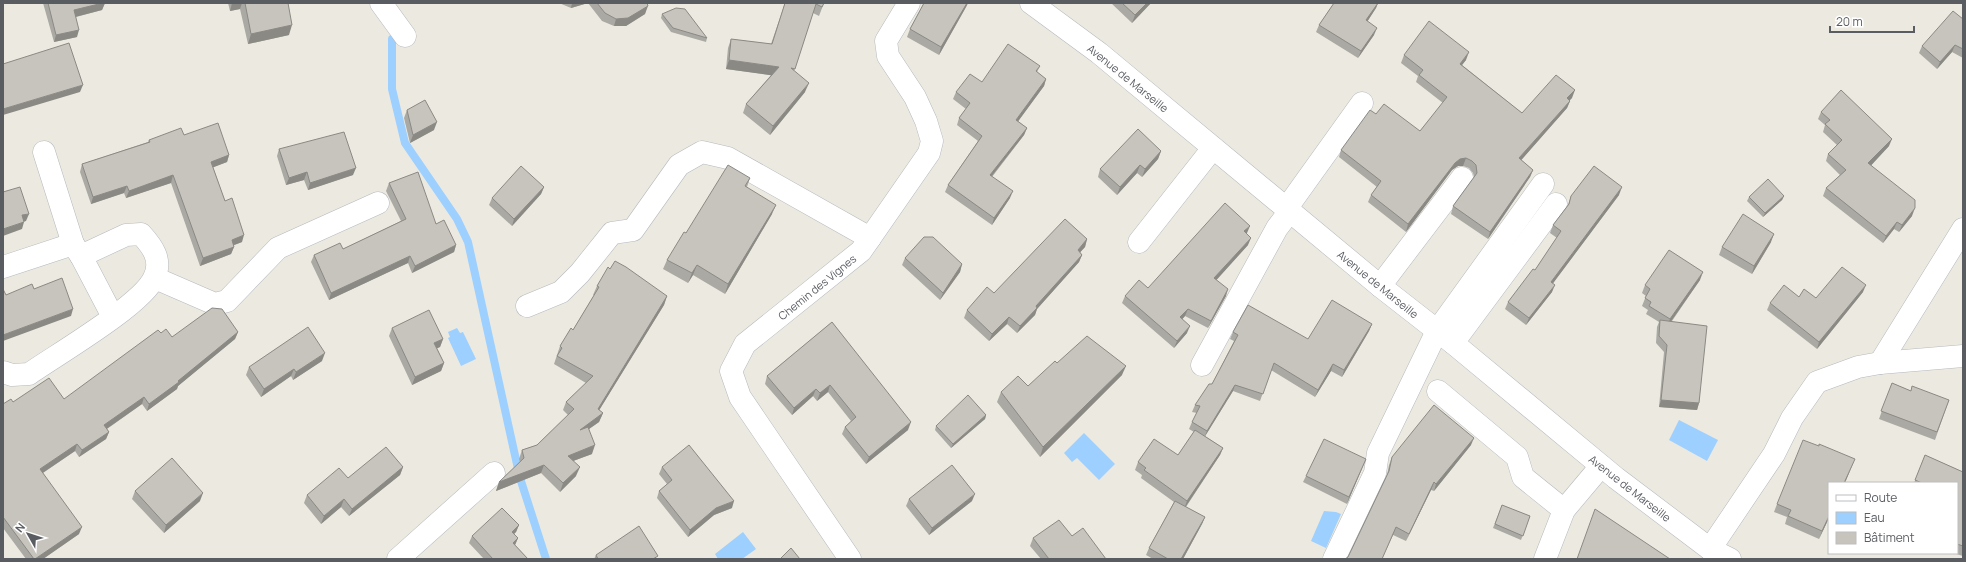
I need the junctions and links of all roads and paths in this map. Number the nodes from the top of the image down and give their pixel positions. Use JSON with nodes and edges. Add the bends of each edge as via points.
{"nodes":[{"id":1,"x":381,"y":3,"type":"edge"},
{"id":2,"x":909,"y":3,"type":"edge"},
{"id":3,"x":1031,"y":3,"type":"edge"},
{"id":4,"x":405,"y":36,"type":"dead end"},
{"id":5,"x":1362,"y":103,"type":"dead end"},
{"id":6,"x":1213,"y":148,"type":"junction"},
{"id":7,"x":44,"y":152,"type":"dead end"},
{"id":8,"x":1462,"y":178,"type":"dead end"},
{"id":9,"x":1543,"y":184,"type":"dead end"},
{"id":10,"x":378,"y":203,"type":"dead end"},
{"id":11,"x":1556,"y":204,"type":"dead end"},
{"id":12,"x":1288,"y":210,"type":"junction"},
{"id":13,"x":1963,"y":229,"type":"edge"},
{"id":14,"x":870,"y":238,"type":"junction"},
{"id":15,"x":1139,"y":242,"type":"dead end"},
{"id":16,"x":77,"y":250,"type":"junction"},
{"id":17,"x":3,"y":267,"type":"edge"},
{"id":18,"x":154,"y":278,"type":"junction"},
{"id":19,"x":1380,"y":286,"type":"junction"},
{"id":20,"x":528,"y":306,"type":"dead end"},
{"id":21,"x":113,"y":317,"type":"junction"},
{"id":22,"x":1445,"y":337,"type":"junction"},
{"id":23,"x":1963,"y":356,"type":"edge"},
{"id":24,"x":1880,"y":363,"type":"junction"},
{"id":25,"x":1202,"y":365,"type":"dead end"},
{"id":26,"x":3,"y":372,"type":"edge"},
{"id":27,"x":1438,"y":391,"type":"dead end"},
{"id":28,"x":1601,"y":466,"type":"junction"},
{"id":29,"x":494,"y":473,"type":"dead end"},
{"id":30,"x":1564,"y":510,"type":"junction"},
{"id":31,"x":1710,"y":549,"type":"junction"},
{"id":32,"x":398,"y":559,"type":"edge"},
{"id":33,"x":850,"y":559,"type":"edge"},
{"id":34,"x":1334,"y":559,"type":"edge"},
{"id":35,"x":1545,"y":559,"type":"edge"},
{"id":36,"x":1730,"y":559,"type":"edge"}],
"edges":[{"from":1,"to":4,"type":"street"},
{"from":2,"to":14,"type":"street","name":"Chemin des Vignes","via":[[886,41],[888,56],[915,97],[932,141],[929,153]]},
{"from":3,"to":6,"type":"street","name":"Avenue de Marseille","via":[[1099,53]]},
{"from":5,"to":12,"type":"street"},
{"from":6,"to":12,"type":"street","name":"Avenue de Marseille"},
{"from":6,"to":15,"type":"street"},
{"from":7,"to":16,"type":"street"},
{"from":8,"to":19,"type":"street"},
{"from":9,"to":22,"type":"street"},
{"from":10,"to":18,"type":"street","via":[[278,248],[227,301],[215,304]]},
{"from":11,"to":22,"type":"street"},
{"from":12,"to":19,"type":"street","name":"Avenue de Marseille"},
{"from":12,"to":25,"type":"street"},
{"from":13,"to":24,"type":"street"},
{"from":14,"to":20,"type":"street","via":[[728,158],[702,152],[679,165],[633,230],[612,233],[561,292]]},
{"from":14,"to":33,"type":"street","name":"Chemin des Vignes","via":[[861,251],[746,344],[731,370],[740,397]]},
{"from":16,"to":17,"type":"street"},
{"from":16,"to":18,"type":"street","via":[[126,235],[141,234],[153,247],[157,262]]},
{"from":16,"to":21,"type":"street"},
{"from":18,"to":21,"type":"street","via":[[143,293]]},
{"from":19,"to":22,"type":"street","name":"Avenue de Marseille"},
{"from":21,"to":26,"type":"street","via":[[29,374],[12,375]]},
{"from":22,"to":28,"type":"street","name":"Avenue de Marseille"},
{"from":22,"to":34,"type":"street","via":[[1378,453],[1375,473]]},
{"from":23,"to":24,"type":"street"},
{"from":24,"to":31,"type":"street","via":[[1858,367],[1817,382],[1792,418],[1774,454]]},
{"from":27,"to":30,"type":"street","via":[[1517,458],[1523,477]]},
{"from":28,"to":30,"type":"street"},
{"from":28,"to":31,"type":"street","name":"Avenue de Marseille"},
{"from":29,"to":32,"type":"street"},
{"from":30,"to":35,"type":"street"},
{"from":31,"to":36,"type":"street","name":"Avenue de Marseille"}]}
